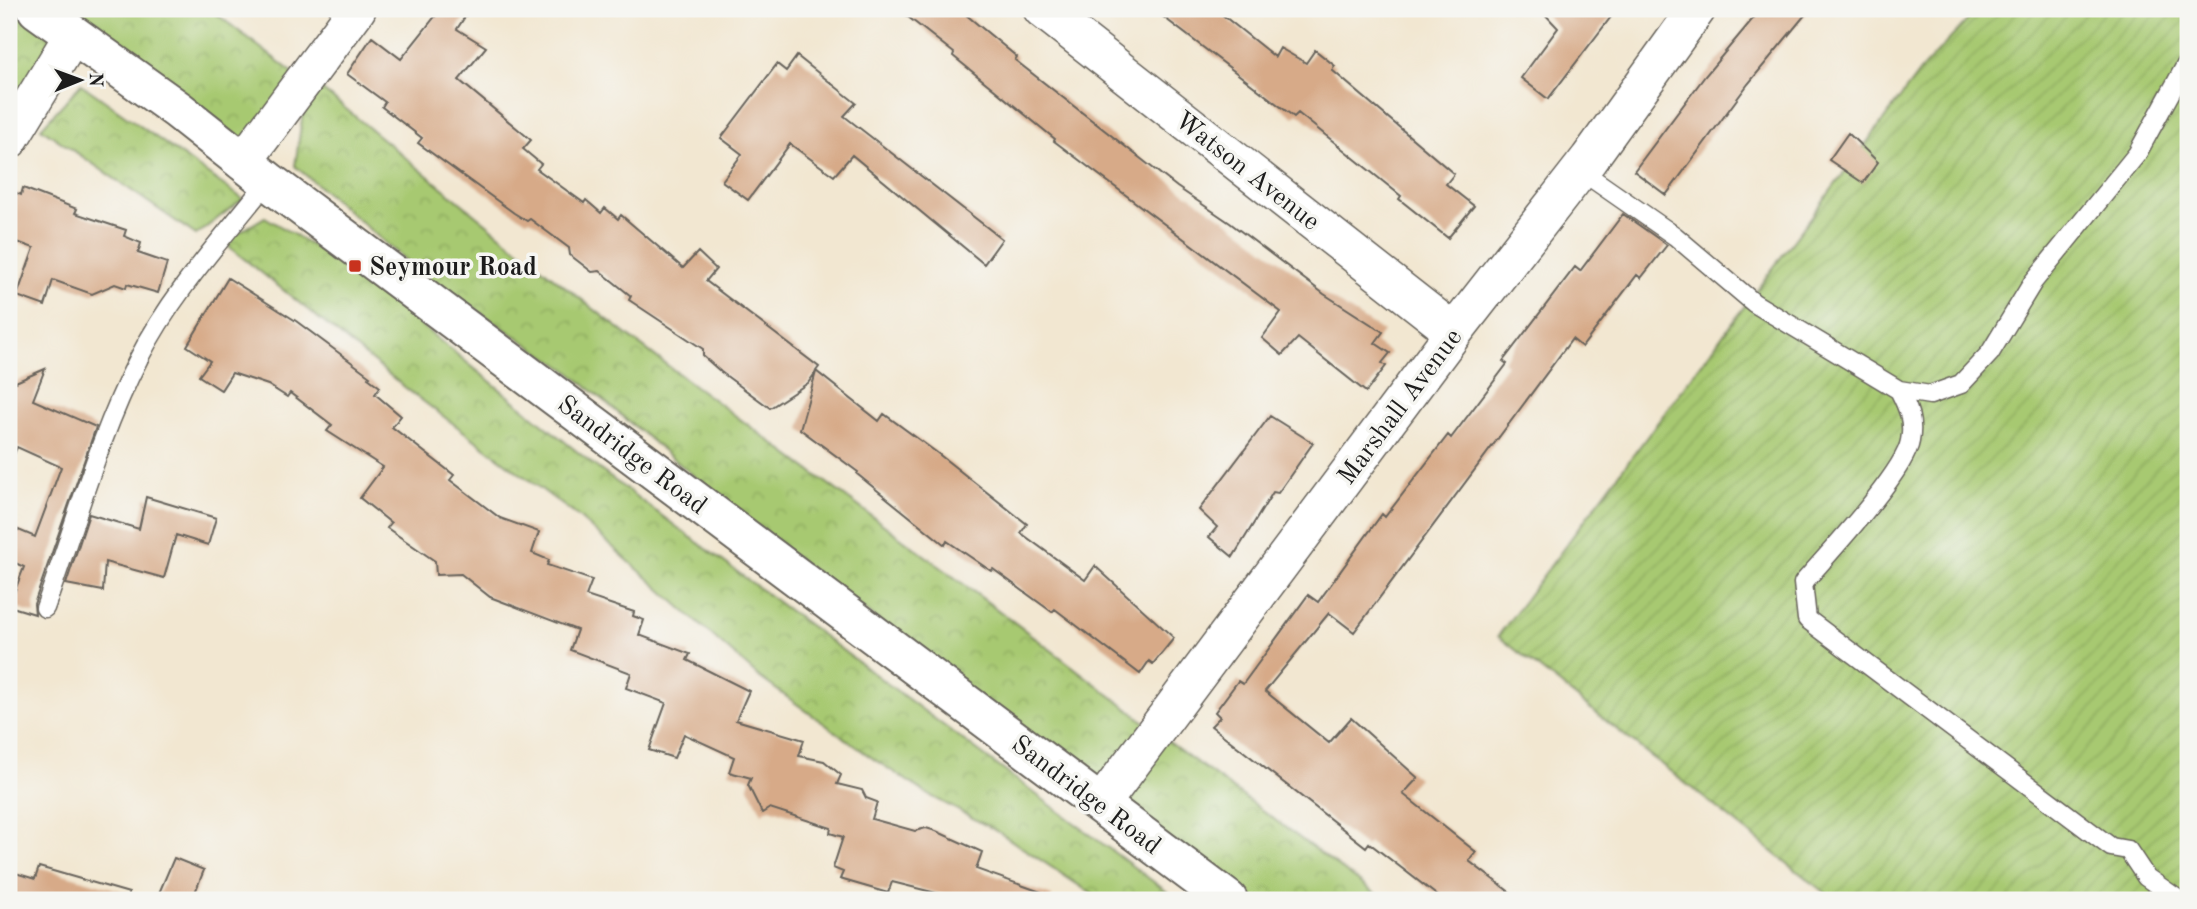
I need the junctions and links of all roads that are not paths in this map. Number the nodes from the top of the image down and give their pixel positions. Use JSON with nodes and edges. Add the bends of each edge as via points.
{"nodes":[{"id":1,"x":37,"y":9,"type":"edge"},
{"id":2,"x":357,"y":9,"type":"edge"},
{"id":3,"x":1042,"y":9,"type":"edge"},
{"id":4,"x":1697,"y":9,"type":"edge"},
{"id":5,"x":73,"y":35,"type":"junction"},
{"id":6,"x":2188,"y":61,"type":"edge"},
{"id":7,"x":9,"y":139,"type":"edge"},
{"id":8,"x":1580,"y":170,"type":"junction"},
{"id":9,"x":256,"y":172,"type":"junction"},
{"id":10,"x":1454,"y":332,"type":"junction"},
{"id":11,"x":1899,"y":390,"type":"junction"},
{"id":12,"x":45,"y":608,"type":"dead end"},
{"id":13,"x":1101,"y":804,"type":"junction"},
{"id":14,"x":1228,"y":900,"type":"edge"},
{"id":15,"x":2179,"y":900,"type":"edge"}],
"edges":[{"from":1,"to":5,"type":"main road","name":"Sandridge Road"},
{"from":2,"to":9,"type":"street"},
{"from":3,"to":10,"type":"street","name":"Watson Avenue"},
{"from":4,"to":8,"type":"street","name":"Marshall Avenue"},
{"from":5,"to":7,"type":"street"},
{"from":5,"to":9,"type":"main road","name":"Sandridge Road"},
{"from":6,"to":11,"type":"lane","via":[[2137,154],[2033,282],[1990,353],[1961,384],[1930,395]]},
{"from":8,"to":10,"type":"street","name":"Marshall Avenue"},
{"from":8,"to":11,"type":"lane","via":[[1675,236],[1754,303]]},
{"from":9,"to":12,"type":"lane","via":[[139,358],[116,409]]},
{"from":9,"to":13,"type":"main road","name":"Sandridge Road"},
{"from":10,"to":13,"type":"street","name":"Marshall Avenue"},
{"from":11,"to":15,"type":"lane","via":[[1912,416],[1910,443],[1897,469],[1803,583],[1807,620],[2110,847],[2128,850],[2146,877]]},
{"from":13,"to":14,"type":"main road","name":"Sandridge Road"}]}
